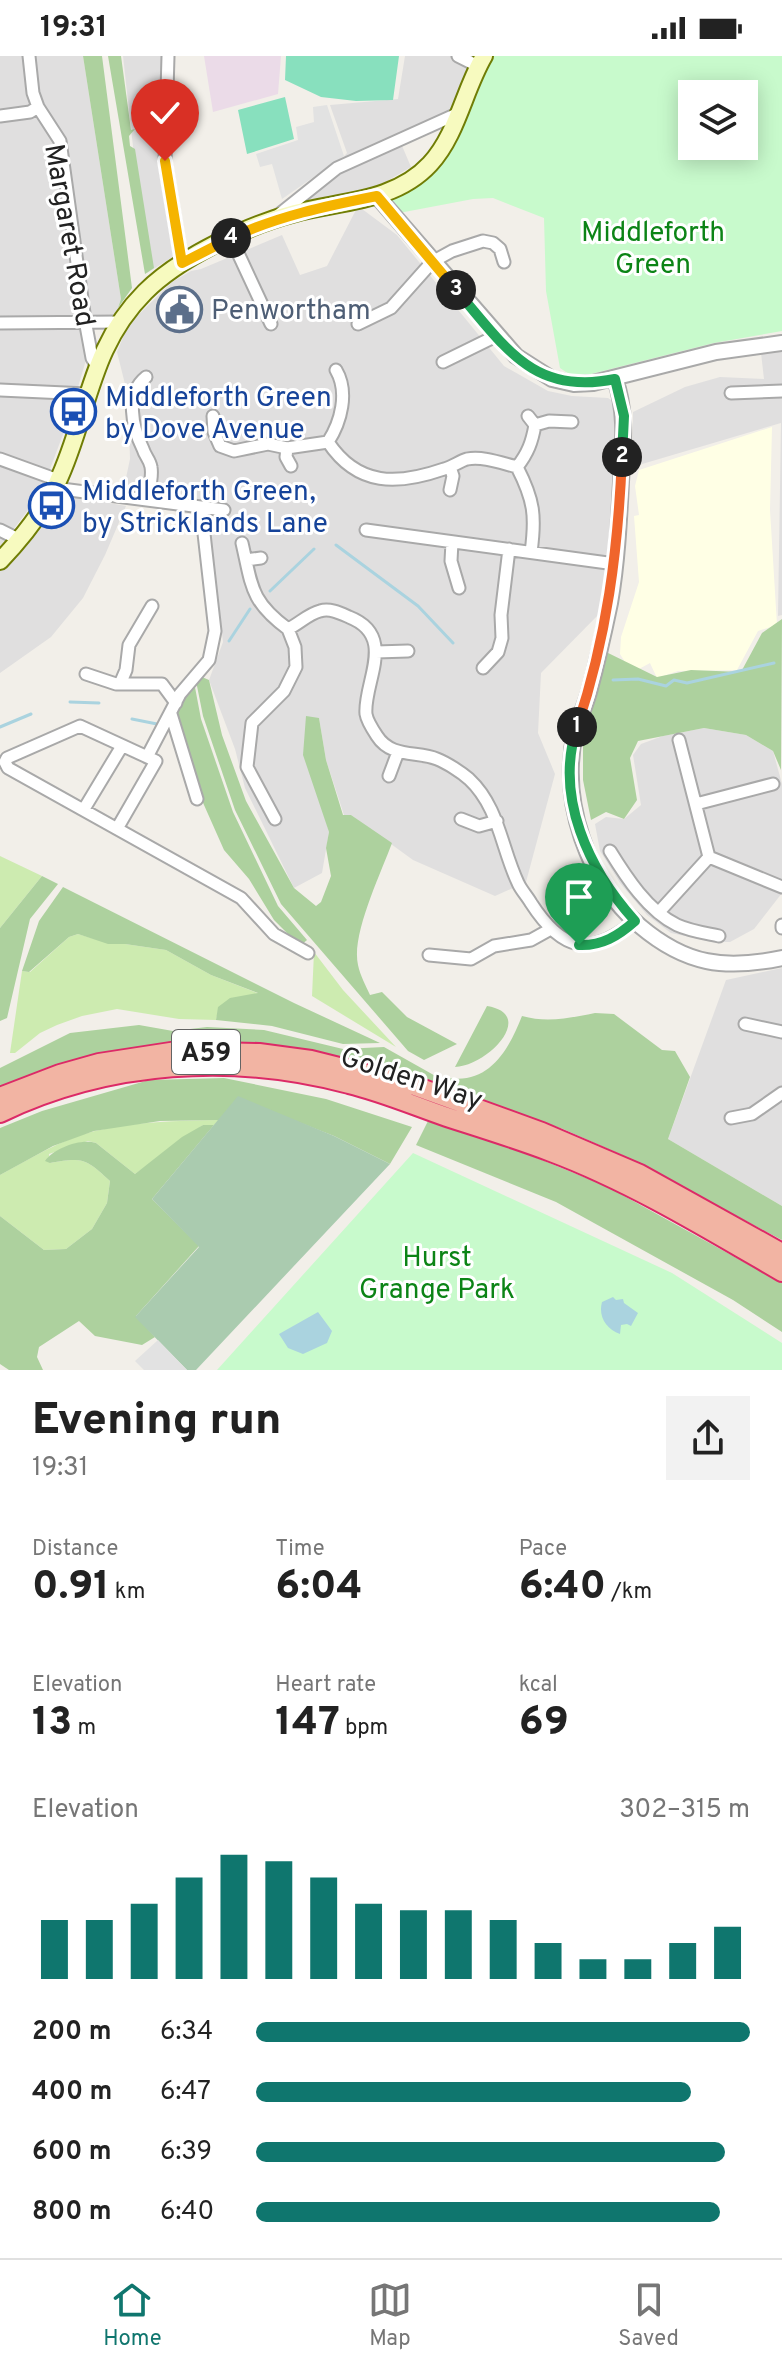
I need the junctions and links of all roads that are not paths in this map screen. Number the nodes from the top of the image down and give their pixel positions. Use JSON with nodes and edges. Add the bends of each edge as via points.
{"nodes":[{"id":1,"x":29,"y":56,"type":"edge"},
{"id":2,"x":168,"y":56,"type":"edge"},
{"id":3,"x":458,"y":56,"type":"edge"},
{"id":4,"x":481,"y":61,"type":"edge"},
{"id":5,"x":38,"y":107,"type":"junction"},
{"id":6,"x":459,"y":113,"type":"junction"},
{"id":7,"x":0,"y":116,"type":"edge"},
{"id":8,"x":377,"y":196,"type":"junction"},
{"id":9,"x":274,"y":219,"type":"junction"},
{"id":10,"x":231,"y":238,"type":"junction"},
{"id":11,"x":432,"y":262,"type":"junction"},
{"id":12,"x":504,"y":262,"type":"dead end"},
{"id":13,"x":182,"y":263,"type":"junction"},
{"id":14,"x":85,"y":320,"type":"junction"},
{"id":15,"x":120,"y":322,"type":"junction"},
{"id":16,"x":0,"y":323,"type":"edge"},
{"id":17,"x":271,"y":324,"type":"dead end"},
{"id":18,"x":358,"y":324,"type":"dead end"},
{"id":19,"x":496,"y":336,"type":"junction"},
{"id":20,"x":782,"y":343,"type":"edge"},
{"id":21,"x":443,"y":362,"type":"dead end"},
{"id":22,"x":97,"y":366,"type":"junction"},
{"id":23,"x":336,"y":370,"type":"dead end"},
{"id":24,"x":146,"y":377,"type":"dead end"},
{"id":25,"x":615,"y":379,"type":"junction"},
{"id":26,"x":0,"y":390,"type":"edge"},
{"id":27,"x":782,"y":391,"type":"edge"},
{"id":28,"x":731,"y":393,"type":"dead end"},
{"id":29,"x":87,"y":394,"type":"junction"},
{"id":30,"x":213,"y":416,"type":"dead end"},
{"id":31,"x":572,"y":422,"type":"dead end"},
{"id":32,"x":328,"y":442,"type":"junction"},
{"id":33,"x":287,"y":448,"type":"junction"},
{"id":34,"x":0,"y":459,"type":"edge"},
{"id":35,"x":291,"y":466,"type":"dead end"},
{"id":36,"x":450,"y":467,"type":"junction"},
{"id":37,"x":517,"y":467,"type":"junction"},
{"id":38,"x":56,"y":484,"type":"junction"},
{"id":39,"x":450,"y":490,"type":"dead end"},
{"id":40,"x":147,"y":499,"type":"junction"},
{"id":41,"x":201,"y":507,"type":"junction"},
{"id":42,"x":224,"y":510,"type":"dead end"},
{"id":43,"x":0,"y":530,"type":"edge"},
{"id":44,"x":366,"y":530,"type":"dead end"},
{"id":45,"x":20,"y":540,"type":"junction"},
{"id":46,"x":452,"y":542,"type":"junction"},
{"id":47,"x":242,"y":543,"type":"dead end"},
{"id":48,"x":509,"y":549,"type":"junction"},
{"id":49,"x":531,"y":552,"type":"junction"},
{"id":50,"x":261,"y":558,"type":"dead end"},
{"id":51,"x":246,"y":560,"type":"junction"},
{"id":52,"x":0,"y":561,"type":"edge"},
{"id":53,"x":615,"y":564,"type":"junction"},
{"id":54,"x":459,"y":588,"type":"dead end"},
{"id":55,"x":152,"y":606,"type":"dead end"},
{"id":56,"x":288,"y":629,"type":"junction"},
{"id":57,"x":408,"y":651,"type":"dead end"},
{"id":58,"x":376,"y":652,"type":"junction"},
{"id":59,"x":483,"y":668,"type":"dead end"},
{"id":60,"x":86,"y":674,"type":"dead end"},
{"id":61,"x":120,"y":684,"type":"junction"},
{"id":62,"x":174,"y":708,"type":"junction"},
{"id":63,"x":679,"y":740,"type":"dead end"},
{"id":64,"x":122,"y":746,"type":"junction"},
{"id":65,"x":398,"y":752,"type":"junction"},
{"id":66,"x":147,"y":757,"type":"junction"},
{"id":67,"x":2,"y":763,"type":"edge"},
{"id":68,"x":389,"y":776,"type":"dead end"},
{"id":69,"x":773,"y":784,"type":"dead end"},
{"id":70,"x":197,"y":799,"type":"dead end"},
{"id":71,"x":696,"y":804,"type":"junction"},
{"id":72,"x":84,"y":809,"type":"junction"},
{"id":73,"x":275,"y":819,"type":"dead end"},
{"id":74,"x":461,"y":819,"type":"dead end"},
{"id":75,"x":497,"y":821,"type":"junction"},
{"id":76,"x":118,"y":827,"type":"junction"},
{"id":77,"x":610,"y":851,"type":"dead end"},
{"id":78,"x":709,"y":857,"type":"junction"},
{"id":79,"x":782,"y":887,"type":"edge"},
{"id":80,"x":659,"y":912,"type":"junction"},
{"id":81,"x":635,"y":921,"type":"junction"},
{"id":82,"x":549,"y":930,"type":"junction"},
{"id":83,"x":719,"y":936,"type":"dead end"},
{"id":84,"x":308,"y":953,"type":"dead end"},
{"id":85,"x":429,"y":955,"type":"dead end"},
{"id":86,"x":782,"y":958,"type":"edge"},
{"id":87,"x":745,"y":1024,"type":"dead end"},
{"id":88,"x":782,"y":1032,"type":"edge"},
{"id":89,"x":782,"y":1093,"type":"edge"},
{"id":90,"x":0,"y":1097,"type":"edge"},
{"id":91,"x":0,"y":1113,"type":"edge"},
{"id":92,"x":731,"y":1118,"type":"dead end"},
{"id":93,"x":782,"y":1253,"type":"edge"},
{"id":94,"x":782,"y":1272,"type":"edge"}],
"edges":[{"from":1,"to":5,"type":"street","name":"Margaret Road"},
{"from":2,"to":13,"type":"street","via":[[165,161]]},
{"from":3,"to":4,"type":"street"},
{"from":4,"to":6,"type":"main road"},
{"from":5,"to":7,"type":"street","name":"Margaret Road"},
{"from":5,"to":14,"type":"street","name":"Margaret Road","via":[[60,141]]},
{"from":6,"to":8,"type":"main road","via":[[431,163],[400,187]]},
{"from":6,"to":9,"type":"street","via":[[337,168]]},
{"from":8,"to":9,"type":"main road"},
{"from":8,"to":11,"type":"street"},
{"from":9,"to":10,"type":"main road"},
{"from":10,"to":13,"type":"main road"},
{"from":10,"to":17,"type":"street"},
{"from":11,"to":12,"type":"street","via":[[483,241],[500,249]]},
{"from":11,"to":18,"type":"street","via":[[391,308]]},
{"from":11,"to":19,"type":"street"},
{"from":13,"to":15,"type":"main road","via":[[146,291]]},
{"from":14,"to":15,"type":"street"},
{"from":14,"to":16,"type":"street"},
{"from":14,"to":22,"type":"street","name":"Margaret Road"},
{"from":15,"to":22,"type":"main road"},
{"from":19,"to":21,"type":"street"},
{"from":19,"to":25,"type":"street","via":[[552,379],[574,384]]},
{"from":20,"to":25,"type":"street","via":[[716,352]]},
{"from":22,"to":29,"type":"main road"},
{"from":23,"to":32,"type":"street","via":[[343,382],[341,410]]},
{"from":24,"to":40,"type":"street","via":[[133,394],[133,408],[136,433],[150,463]]},
{"from":25,"to":53,"type":"street","via":[[624,416]]},
{"from":26,"to":29,"type":"street"},
{"from":27,"to":28,"type":"street"},
{"from":29,"to":38,"type":"main road"},
{"from":30,"to":33,"type":"street","via":[[220,446],[234,451],[268,444]]},
{"from":31,"to":37,"type":"street","via":[[532,420],[528,454]]},
{"from":32,"to":33,"type":"street"},
{"from":32,"to":36,"type":"street","via":[[347,465],[374,479],[399,480]]},
{"from":33,"to":35,"type":"street"},
{"from":34,"to":38,"type":"street"},
{"from":36,"to":37,"type":"street","via":[[476,459]]},
{"from":36,"to":39,"type":"street"},
{"from":37,"to":49,"type":"street","via":[[530,492],[535,520]]},
{"from":38,"to":40,"type":"street"},
{"from":38,"to":45,"type":"main road"},
{"from":40,"to":41,"type":"street"},
{"from":41,"to":42,"type":"street"},
{"from":41,"to":62,"type":"street","via":[[215,631],[209,660]]},
{"from":43,"to":45,"type":"street"},
{"from":44,"to":46,"type":"street"},
{"from":45,"to":52,"type":"main road"},
{"from":46,"to":48,"type":"street"},
{"from":46,"to":54,"type":"street"},
{"from":47,"to":51,"type":"street"},
{"from":48,"to":49,"type":"street"},
{"from":48,"to":59,"type":"street","via":[[502,638],[498,652]]},
{"from":49,"to":53,"type":"street"},
{"from":50,"to":51,"type":"street"},
{"from":51,"to":56,"type":"street","via":[[252,593]]},
{"from":53,"to":81,"type":"street","via":[[571,765],[579,828],[589,857]]},
{"from":55,"to":61,"type":"street","via":[[129,645]]},
{"from":56,"to":58,"type":"street","via":[[329,610],[354,619],[369,632]]},
{"from":56,"to":73,"type":"street","via":[[296,667],[284,691],[252,723],[247,767]]},
{"from":57,"to":58,"type":"street"},
{"from":58,"to":65,"type":"street","via":[[366,717],[379,740]]},
{"from":60,"to":61,"type":"street"},
{"from":61,"to":62,"type":"street","via":[[162,684]]},
{"from":62,"to":66,"type":"street"},
{"from":62,"to":70,"type":"street"},
{"from":63,"to":71,"type":"street"},
{"from":64,"to":66,"type":"street"},
{"from":64,"to":67,"type":"street","via":[[80,726],[13,753]]},
{"from":64,"to":72,"type":"street"},
{"from":65,"to":68,"type":"street"},
{"from":65,"to":75,"type":"street","via":[[437,759],[468,778]]},
{"from":66,"to":76,"type":"street","via":[[156,761]]},
{"from":67,"to":72,"type":"street"},
{"from":69,"to":71,"type":"street"},
{"from":71,"to":78,"type":"street"},
{"from":72,"to":76,"type":"street"},
{"from":74,"to":75,"type":"street","via":[[479,826]]},
{"from":75,"to":82,"type":"street","via":[[518,884]]},
{"from":76,"to":84,"type":"street","via":[[241,898],[274,934]]},
{"from":77,"to":80,"type":"street"},
{"from":78,"to":79,"type":"street"},
{"from":78,"to":80,"type":"street"},
{"from":80,"to":83,"type":"street","via":[[675,924]]},
{"from":81,"to":82,"type":"street","via":[[618,935],[589,945],[569,942]]},
{"from":81,"to":86,"type":"street","via":[[664,945],[705,961],[743,965]]},
{"from":82,"to":85,"type":"street","via":[[531,940],[494,946],[471,959]]},
{"from":87,"to":88,"type":"street"},
{"from":89,"to":92,"type":"street","via":[[752,1114]]},
{"from":90,"to":93,"type":"highway","name":"Golden Way","number":"A59","via":[[99,1063],[177,1051],[311,1060],[415,1086],[542,1132],[640,1174]]},
{"from":91,"to":94,"type":"highway","name":"Golden Way","number":"A59","via":[[56,1090],[155,1067],[311,1075],[552,1153]]}]}
